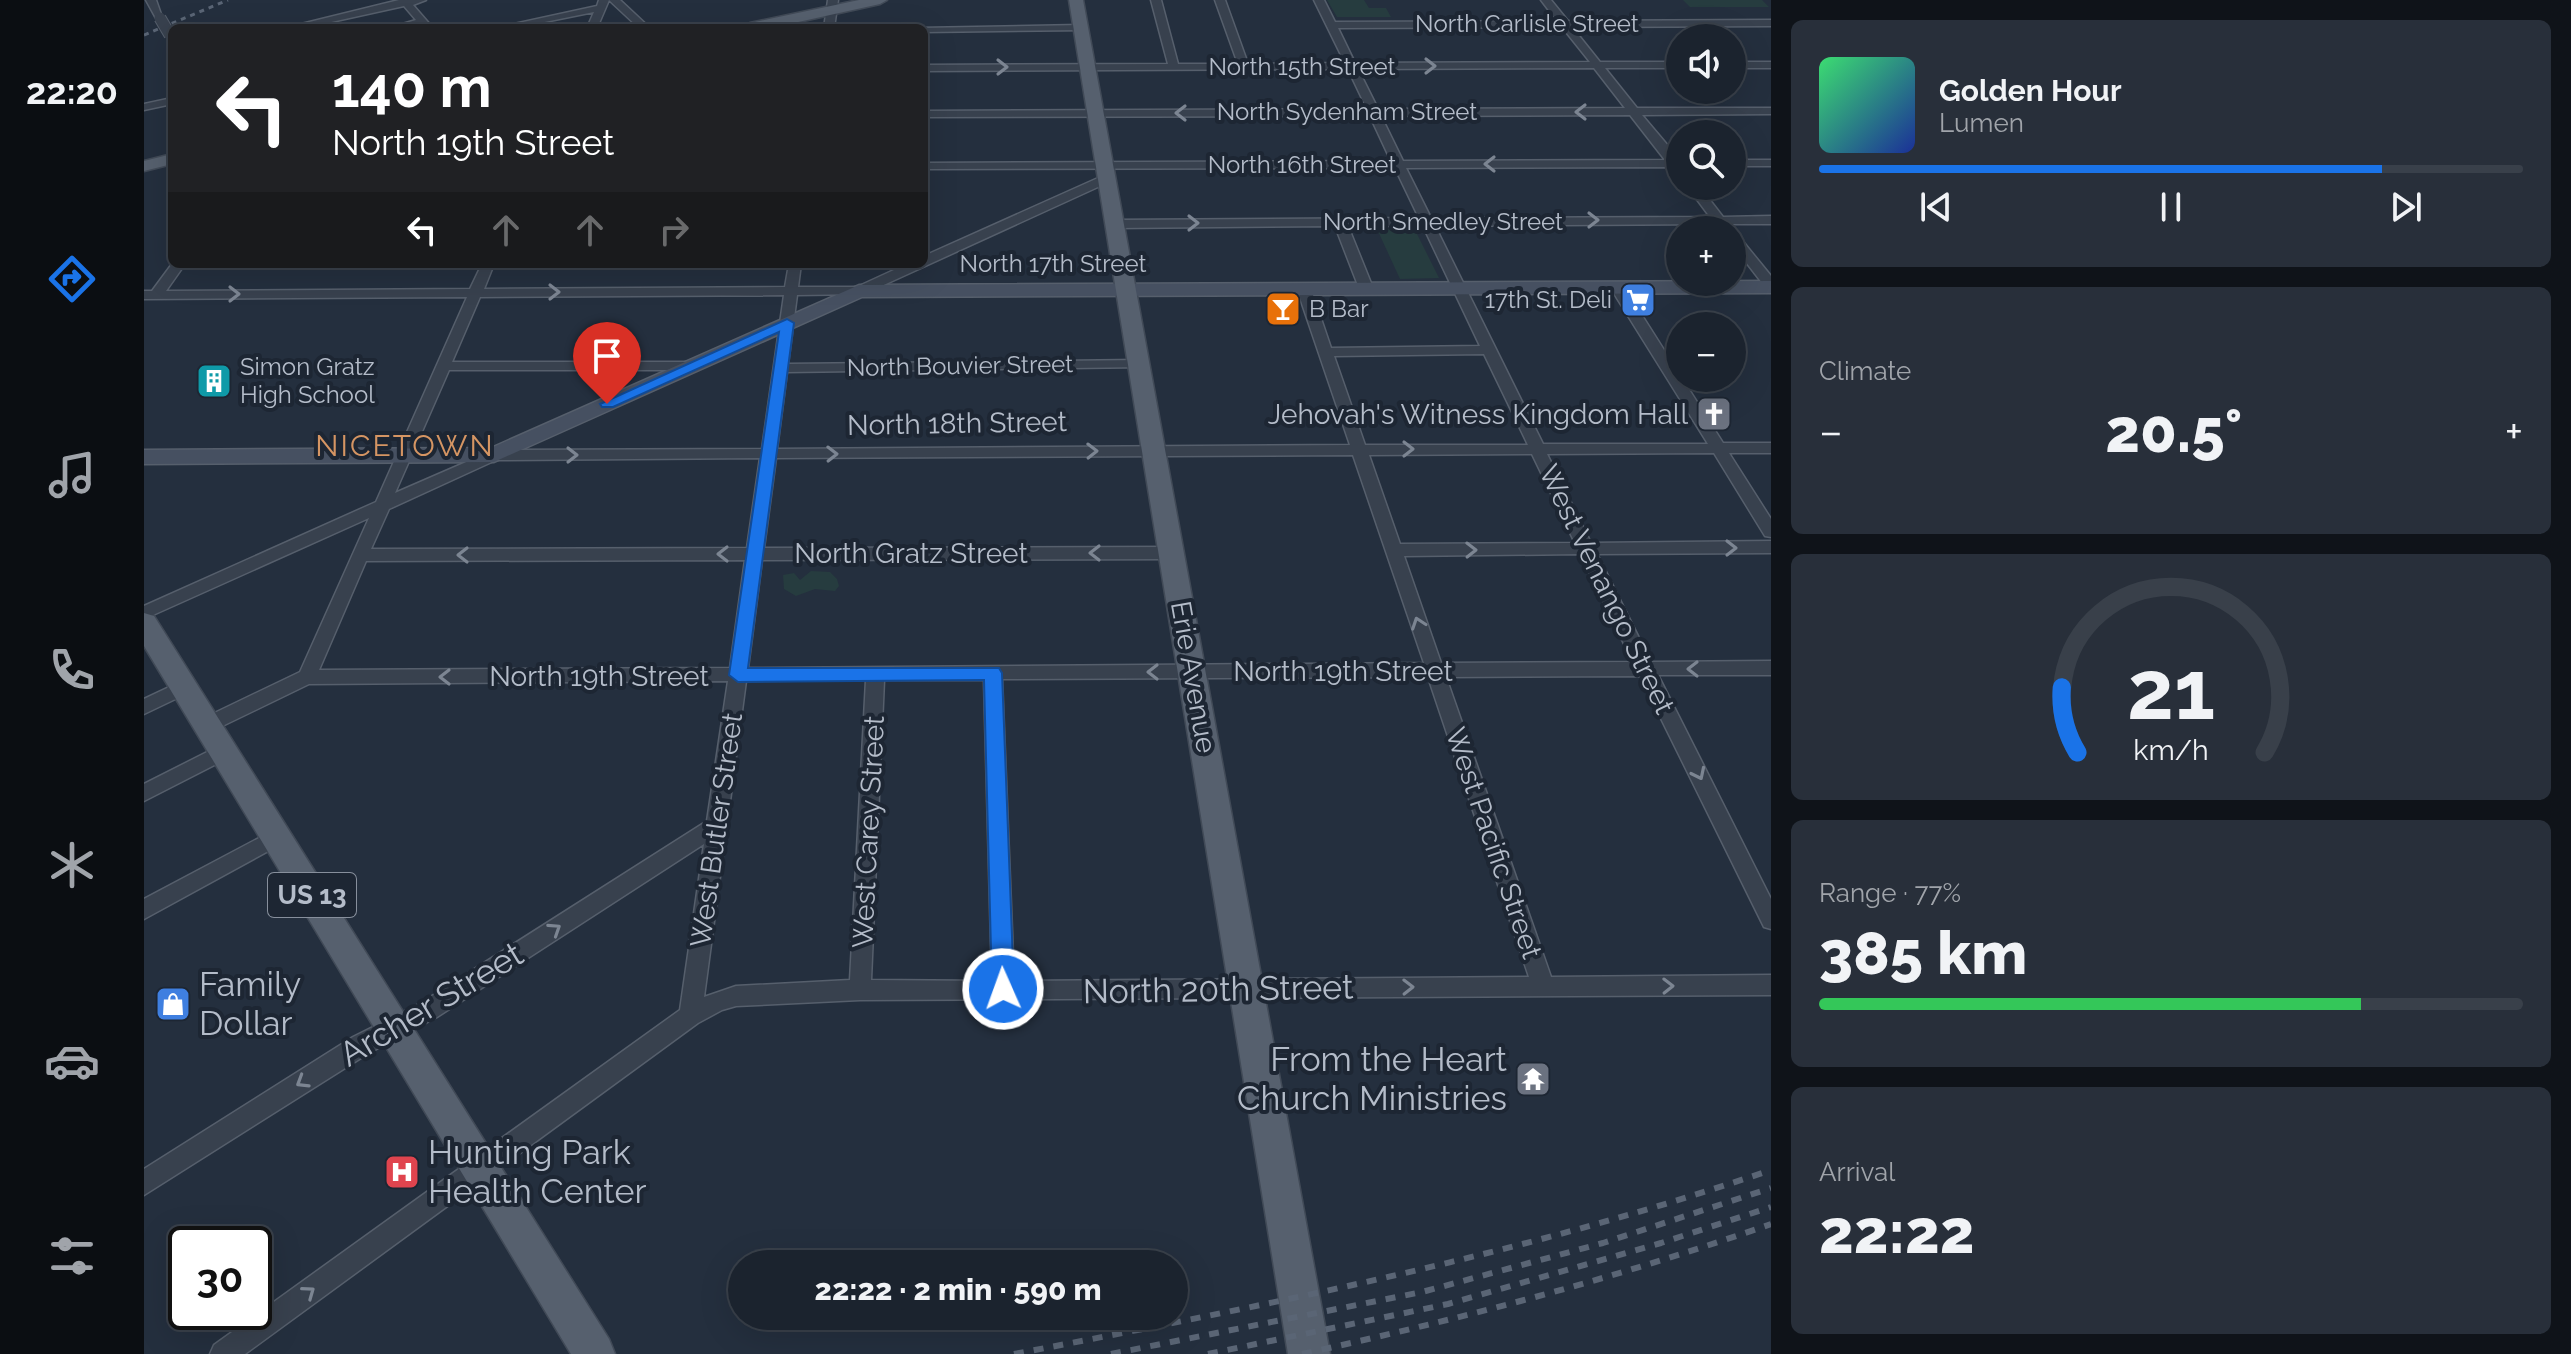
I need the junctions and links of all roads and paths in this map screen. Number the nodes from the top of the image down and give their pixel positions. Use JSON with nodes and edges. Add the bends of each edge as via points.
{"nodes":[{"id":1,"x":421,"y":0,"type":"edge"},
{"id":2,"x":614,"y":0,"type":"edge"},
{"id":3,"x":880,"y":0,"type":"edge"},
{"id":4,"x":1076,"y":0,"type":"edge"},
{"id":5,"x":1156,"y":0,"type":"edge"},
{"id":6,"x":1220,"y":0,"type":"edge"},
{"id":7,"x":1319,"y":0,"type":"edge"},
{"id":8,"x":1546,"y":0,"type":"edge"},
{"id":9,"x":406,"y":2,"type":"edge"},
{"id":10,"x":603,"y":4,"type":"edge"},
{"id":11,"x":149,"y":5,"type":"edge"},
{"id":12,"x":832,"y":5,"type":"edge"},
{"id":13,"x":1771,"y":23,"type":"edge"},
{"id":14,"x":308,"y":24,"type":"edge"},
{"id":15,"x":425,"y":24,"type":"edge"},
{"id":16,"x":517,"y":24,"type":"edge"},
{"id":17,"x":594,"y":24,"type":"edge"},
{"id":18,"x":641,"y":24,"type":"edge"},
{"id":19,"x":764,"y":24,"type":"edge"},
{"id":20,"x":1566,"y":24,"type":"junction"},
{"id":21,"x":1331,"y":25,"type":"junction"},
{"id":22,"x":1081,"y":28,"type":"junction"},
{"id":23,"x":928,"y":29,"type":"edge"},
{"id":24,"x":168,"y":32,"type":"edge"},
{"id":25,"x":1597,"y":65,"type":"junction"},
{"id":26,"x":1666,"y":65,"type":"edge"},
{"id":27,"x":1746,"y":65,"type":"edge"},
{"id":28,"x":1771,"y":65,"type":"edge"},
{"id":29,"x":1088,"y":67,"type":"junction"},
{"id":30,"x":1174,"y":67,"type":"junction"},
{"id":31,"x":1244,"y":67,"type":"junction"},
{"id":32,"x":1350,"y":67,"type":"junction"},
{"id":33,"x":928,"y":68,"type":"edge"},
{"id":34,"x":168,"y":102,"type":"edge"},
{"id":35,"x":144,"y":107,"type":"edge"},
{"id":36,"x":1771,"y":111,"type":"edge"},
{"id":37,"x":1374,"y":112,"type":"junction"},
{"id":38,"x":1634,"y":112,"type":"junction"},
{"id":39,"x":1096,"y":113,"type":"junction"},
{"id":40,"x":928,"y":114,"type":"edge"},
{"id":41,"x":1666,"y":151,"type":"edge"},
{"id":42,"x":168,"y":160,"type":"edge"},
{"id":43,"x":1746,"y":163,"type":"edge"},
{"id":44,"x":1771,"y":163,"type":"edge"},
{"id":45,"x":1399,"y":164,"type":"junction"},
{"id":46,"x":144,"y":166,"type":"edge"},
{"id":47,"x":928,"y":166,"type":"edge"},
{"id":48,"x":1666,"y":166,"type":"edge"},
{"id":49,"x":1106,"y":172,"type":"junction"},
{"id":50,"x":1704,"y":200,"type":"edge"},
{"id":51,"x":1717,"y":216,"type":"edge"},
{"id":52,"x":1771,"y":220,"type":"edge"},
{"id":53,"x":1427,"y":221,"type":"junction"},
{"id":54,"x":1340,"y":223,"type":"junction"},
{"id":55,"x":1746,"y":223,"type":"edge"},
{"id":56,"x":1115,"y":224,"type":"junction"},
{"id":57,"x":1666,"y":224,"type":"edge"},
{"id":58,"x":1746,"y":254,"type":"edge"},
{"id":59,"x":928,"y":259,"type":"edge"},
{"id":60,"x":175,"y":268,"type":"edge"},
{"id":61,"x":486,"y":268,"type":"edge"},
{"id":62,"x":794,"y":268,"type":"edge"},
{"id":63,"x":909,"y":268,"type":"edge"},
{"id":64,"x":1771,"y":286,"type":"edge"},
{"id":65,"x":1617,"y":287,"type":"junction"},
{"id":66,"x":1366,"y":288,"type":"junction"},
{"id":67,"x":1459,"y":288,"type":"junction"},
{"id":68,"x":1127,"y":289,"type":"junction"},
{"id":69,"x":1304,"y":289,"type":"junction"},
{"id":70,"x":791,"y":291,"type":"junction"},
{"id":71,"x":859,"y":291,"type":"junction"},
{"id":72,"x":476,"y":293,"type":"junction"},
{"id":73,"x":150,"y":295,"type":"edge"},
{"id":74,"x":787,"y":323,"type":"junction"},
{"id":75,"x":1489,"y":350,"type":"junction"},
{"id":76,"x":1324,"y":352,"type":"junction"},
{"id":77,"x":1140,"y":364,"type":"junction"},
{"id":78,"x":443,"y":366,"type":"junction"},
{"id":79,"x":692,"y":366,"type":"junction"},
{"id":80,"x":781,"y":368,"type":"junction"},
{"id":81,"x":1718,"y":448,"type":"junction"},
{"id":82,"x":1771,"y":448,"type":"edge"},
{"id":83,"x":1358,"y":449,"type":"junction"},
{"id":84,"x":1538,"y":449,"type":"junction"},
{"id":85,"x":1155,"y":450,"type":"junction"},
{"id":86,"x":404,"y":455,"type":"junction"},
{"id":87,"x":494,"y":455,"type":"junction"},
{"id":88,"x":768,"y":455,"type":"junction"},
{"id":89,"x":144,"y":457,"type":"edge"},
{"id":90,"x":383,"y":503,"type":"junction"},
{"id":91,"x":1771,"y":532,"type":"edge"},
{"id":92,"x":1771,"y":547,"type":"edge"},
{"id":93,"x":1586,"y":549,"type":"junction"},
{"id":94,"x":1393,"y":550,"type":"junction"},
{"id":95,"x":755,"y":553,"type":"junction"},
{"id":96,"x":1173,"y":553,"type":"junction"},
{"id":97,"x":360,"y":555,"type":"junction"},
{"id":98,"x":144,"y":613,"type":"edge"},
{"id":99,"x":144,"y":623,"type":"edge"},
{"id":100,"x":1771,"y":668,"type":"edge"},
{"id":101,"x":1647,"y":669,"type":"junction"},
{"id":102,"x":1434,"y":670,"type":"junction"},
{"id":103,"x":1194,"y":672,"type":"junction"},
{"id":104,"x":993,"y":673,"type":"junction"},
{"id":105,"x":875,"y":674,"type":"junction"},
{"id":106,"x":738,"y":675,"type":"junction"},
{"id":107,"x":307,"y":677,"type":"junction"},
{"id":108,"x":184,"y":687,"type":"junction"},
{"id":109,"x":144,"y":707,"type":"edge"},
{"id":110,"x":215,"y":738,"type":"junction"},
{"id":111,"x":144,"y":793,"type":"edge"},
{"id":112,"x":717,"y":825,"type":"junction"},
{"id":113,"x":276,"y":837,"type":"junction"},
{"id":114,"x":144,"y":910,"type":"edge"},
{"id":115,"x":1771,"y":920,"type":"edge"},
{"id":116,"x":1771,"y":985,"type":"edge"},
{"id":117,"x":1544,"y":988,"type":"junction"},
{"id":118,"x":1003,"y":989,"type":"junction"},
{"id":119,"x":860,"y":990,"type":"junction"},
{"id":120,"x":1246,"y":990,"type":"junction"},
{"id":121,"x":690,"y":1016,"type":"junction"},
{"id":122,"x":393,"y":1028,"type":"junction"},
{"id":123,"x":480,"y":1168,"type":"junction"},
{"id":124,"x":144,"y":1183,"type":"edge"},
{"id":125,"x":223,"y":1354,"type":"edge"},
{"id":126,"x":594,"y":1354,"type":"edge"},
{"id":127,"x":1309,"y":1354,"type":"edge"}],
"edges":[{"from":1,"to":9,"type":"street"},
{"from":2,"to":18,"type":"street"},
{"from":3,"to":12,"type":"main road"},
{"from":4,"to":22,"type":"main road","name":"Erie Avenue"},
{"from":5,"to":30,"type":"street"},
{"from":6,"to":31,"type":"street"},
{"from":7,"to":21,"type":"street","name":"West Venango Street"},
{"from":8,"to":20,"type":"street"},
{"from":9,"to":14,"type":"street"},
{"from":9,"to":15,"type":"street"},
{"from":10,"to":16,"type":"street"},
{"from":10,"to":17,"type":"street"},
{"from":11,"to":24,"type":"street","bridge":true},
{"from":12,"to":19,"type":"main road"},
{"from":13,"to":20,"type":"street","name":"North Carlisle Street"},
{"from":20,"to":21,"type":"street","name":"North Carlisle Street"},
{"from":20,"to":25,"type":"street"},
{"from":21,"to":32,"type":"street","name":"West Venango Street"},
{"from":22,"to":23,"type":"street"},
{"from":22,"to":29,"type":"main road","name":"Erie Avenue"},
{"from":25,"to":26,"type":"street","name":"North 15th Street"},
{"from":32,"to":25,"type":"street","name":"North 15th Street","one_way":true},
{"from":25,"to":38,"type":"street"},
{"from":27,"to":28,"type":"street"},
{"from":29,"to":30,"type":"street","name":"North 15th Street"},
{"from":33,"to":29,"type":"street","name":"North 15th Street","one_way":true},
{"from":29,"to":39,"type":"main road","name":"Erie Avenue"},
{"from":30,"to":31,"type":"street","name":"North 15th Street"},
{"from":31,"to":32,"type":"street","name":"North 15th Street"},
{"from":32,"to":37,"type":"street","name":"West Venango Street"},
{"from":34,"to":35,"type":"street"},
{"from":36,"to":38,"type":"street","name":"North Sydenham Street"},
{"from":38,"to":37,"type":"street","name":"North Sydenham Street","one_way":true},
{"from":37,"to":39,"type":"street","name":"North Sydenham Street","one_way":true},
{"from":37,"to":45,"type":"street","name":"West Venango Street"},
{"from":38,"to":41,"type":"street"},
{"from":39,"to":40,"type":"street","name":"North Sydenham Street"},
{"from":39,"to":49,"type":"main road","name":"Erie Avenue"},
{"from":42,"to":46,"type":"main road"},
{"from":43,"to":44,"type":"street"},
{"from":48,"to":45,"type":"street","name":"North 16th Street","one_way":true},
{"from":45,"to":49,"type":"street","name":"North 16th Street"},
{"from":45,"to":53,"type":"street","name":"West Venango Street"},
{"from":47,"to":49,"type":"street","name":"North 16th Street"},
{"from":49,"to":56,"type":"main road","name":"Erie Avenue"},
{"from":49,"to":59,"type":"street"},
{"from":50,"to":51,"type":"street"},
{"from":52,"to":55,"type":"street","name":"North Smedley Street"},
{"from":53,"to":54,"type":"street","name":"North Smedley Street"},
{"from":53,"to":57,"type":"street","name":"North Smedley Street","one_way":true},
{"from":53,"to":67,"type":"street","name":"West Venango Street"},
{"from":56,"to":54,"type":"street","name":"North Smedley Street","one_way":true},
{"from":54,"to":66,"type":"street"},
{"from":56,"to":68,"type":"main road","name":"Erie Avenue"},
{"from":58,"to":64,"type":"street"},
{"from":60,"to":73,"type":"street"},
{"from":61,"to":72,"type":"street"},
{"from":62,"to":70,"type":"street","name":"West Butler Street"},
{"from":63,"to":71,"type":"street"},
{"from":64,"to":65,"type":"street","name":"North 17th Street"},
{"from":65,"to":67,"type":"street","name":"North 17th Street"},
{"from":65,"to":81,"type":"street"},
{"from":66,"to":67,"type":"street","name":"North 17th Street"},
{"from":66,"to":69,"type":"street","name":"North 17th Street"},
{"from":67,"to":75,"type":"street","name":"West Venango Street"},
{"from":68,"to":69,"type":"street","name":"North 17th Street"},
{"from":68,"to":71,"type":"street","name":"North 17th Street"},
{"from":68,"to":77,"type":"main road","name":"Erie Avenue"},
{"from":69,"to":76,"type":"street","name":"West Pacific Street"},
{"from":70,"to":71,"type":"street","name":"North 17th Street"},
{"from":72,"to":70,"type":"street","name":"North 17th Street","one_way":true},
{"from":70,"to":74,"type":"street","name":"West Butler Street"},
{"from":71,"to":74,"type":"street"},
{"from":73,"to":72,"type":"street","name":"North 17th Street","one_way":true},
{"from":72,"to":78,"type":"street"},
{"from":74,"to":79,"type":"street"},
{"from":74,"to":80,"type":"street","name":"West Butler Street"},
{"from":75,"to":76,"type":"street"},
{"from":75,"to":84,"type":"street","name":"West Venango Street"},
{"from":76,"to":83,"type":"street","name":"West Pacific Street"},
{"from":77,"to":80,"type":"street","name":"North Bouvier Street"},
{"from":77,"to":85,"type":"main road","name":"Erie Avenue"},
{"from":78,"to":79,"type":"street"},
{"from":78,"to":86,"type":"street"},
{"from":79,"to":87,"type":"street"},
{"from":80,"to":88,"type":"street","name":"West Butler Street"},
{"from":81,"to":82,"type":"street","name":"North 18th Street"},
{"from":81,"to":84,"type":"street","name":"North 18th Street"},
{"from":81,"to":91,"type":"street"},
{"from":83,"to":84,"type":"street","name":"North 18th Street","one_way":true},
{"from":83,"to":85,"type":"street","name":"North 18th Street"},
{"from":83,"to":94,"type":"street","name":"West Pacific Street"},
{"from":84,"to":93,"type":"street","name":"West Venango Street"},
{"from":88,"to":85,"type":"street","name":"North 18th Street","one_way":true},
{"from":85,"to":96,"type":"main road","name":"Erie Avenue"},
{"from":86,"to":87,"type":"street","name":"North 18th Street"},
{"from":86,"to":89,"type":"street","name":"North 18th Street"},
{"from":86,"to":90,"type":"street"},
{"from":87,"to":88,"type":"street","name":"North 18th Street","one_way":true},
{"from":87,"to":90,"type":"street"},
{"from":88,"to":95,"type":"street","name":"West Butler Street"},
{"from":90,"to":97,"type":"street"},
{"from":90,"to":98,"type":"street"},
{"from":93,"to":92,"type":"street","one_way":true},
{"from":94,"to":93,"type":"street","one_way":true},
{"from":93,"to":101,"type":"street","name":"West Venango Street"},
{"from":102,"to":94,"type":"street","name":"West Pacific Street","one_way":true},
{"from":96,"to":95,"type":"street","name":"North Gratz Street","one_way":true},
{"from":95,"to":97,"type":"street","name":"North Gratz Street","one_way":true},
{"from":95,"to":106,"type":"street","name":"West Butler Street"},
{"from":96,"to":103,"type":"main road","name":"Erie Avenue"},
{"from":97,"to":107,"type":"street"},
{"from":99,"to":108,"type":"main road","number":"US 13"},
{"from":100,"to":101,"type":"street","name":"North 19th Street","one_way":true},
{"from":101,"to":102,"type":"street","name":"North 19th Street"},
{"from":101,"to":115,"type":"street","name":"West Venango Street","one_way":true},
{"from":102,"to":103,"type":"street","name":"North 19th Street"},
{"from":102,"to":117,"type":"street","name":"West Pacific Street"},
{"from":103,"to":104,"type":"street","name":"North 19th Street","one_way":true},
{"from":103,"to":120,"type":"main road","name":"Erie Avenue"},
{"from":104,"to":105,"type":"street","name":"North 19th Street"},
{"from":104,"to":118,"type":"street"},
{"from":105,"to":106,"type":"street","name":"North 19th Street"},
{"from":105,"to":119,"type":"street","name":"West Carey Street"},
{"from":106,"to":107,"type":"street","name":"North 19th Street","one_way":true},
{"from":106,"to":112,"type":"street","name":"West Butler Street"},
{"from":107,"to":110,"type":"street","name":"North 19th Street"},
{"from":108,"to":109,"type":"street"},
{"from":108,"to":110,"type":"main road","number":"US 13"},
{"from":110,"to":111,"type":"street","name":"North 19th Street"},
{"from":110,"to":113,"type":"main road","number":"US 13"},
{"from":112,"to":121,"type":"street","name":"West Butler Street"},
{"from":122,"to":112,"type":"street","name":"Archer Street","one_way":true},
{"from":113,"to":114,"type":"street"},
{"from":113,"to":122,"type":"main road","number":"US 13"},
{"from":117,"to":116,"type":"street","name":"North 20th Street","one_way":true},
{"from":120,"to":117,"type":"street","name":"North 20th Street","one_way":true},
{"from":118,"to":119,"type":"street","name":"North 20th Street"},
{"from":118,"to":120,"type":"street","name":"North 20th Street"},
{"from":119,"to":121,"type":"street","name":"North 20th Street","via":[[736,996]]},
{"from":120,"to":127,"type":"main road","name":"Erie Avenue"},
{"from":121,"to":123,"type":"street","name":"North 20th Street"},
{"from":122,"to":123,"type":"main road","number":"US 13"},
{"from":122,"to":124,"type":"street","name":"Archer Street","one_way":true},
{"from":125,"to":123,"type":"street","name":"North 20th Street","one_way":true},
{"from":123,"to":126,"type":"main road","number":"US 13"}]}
